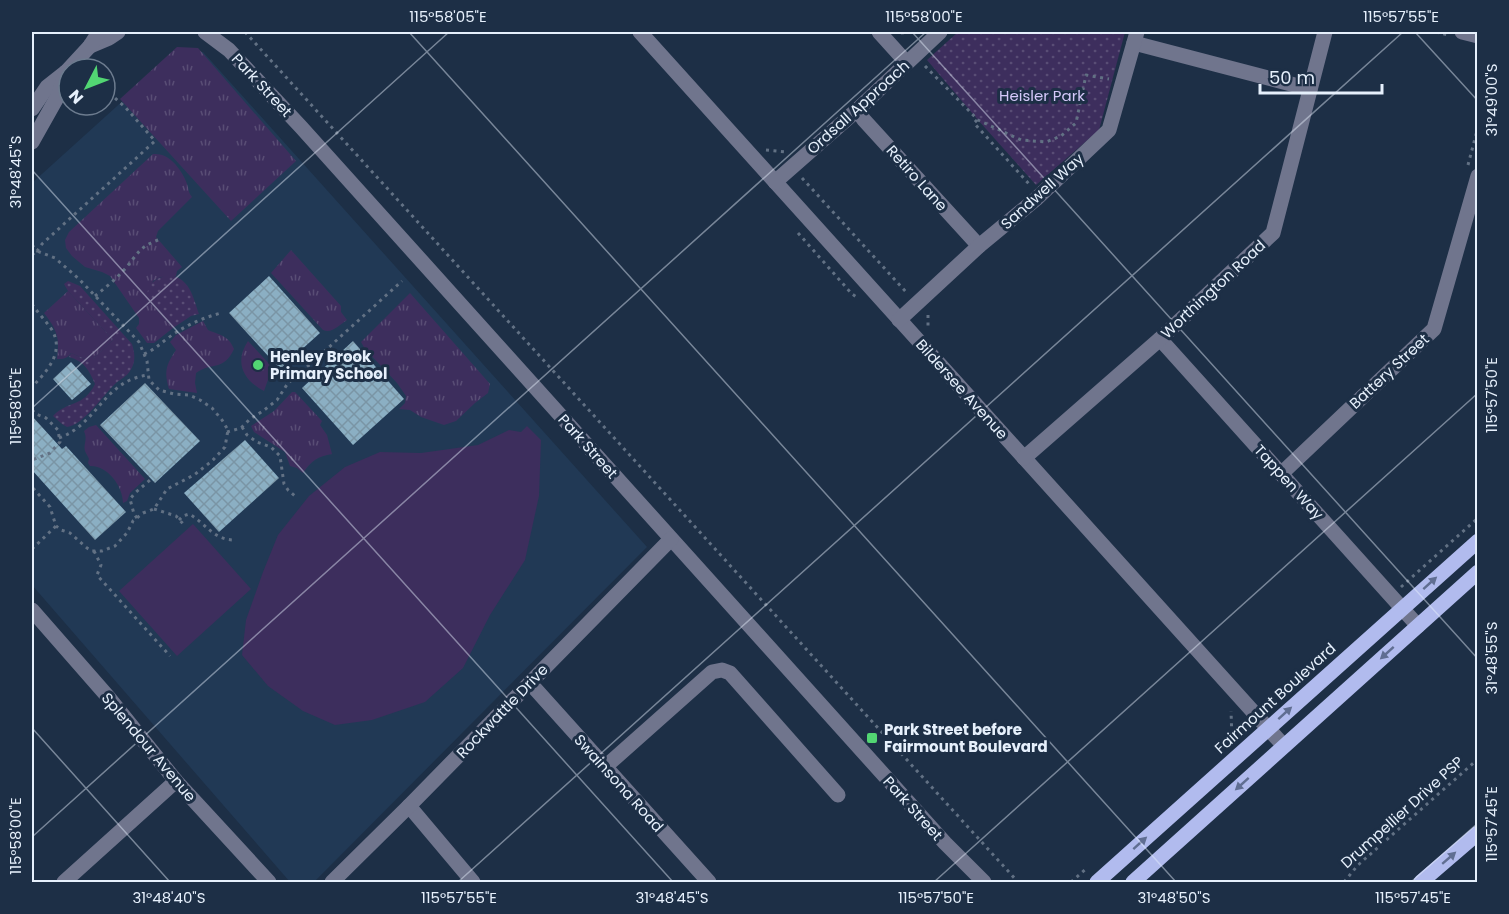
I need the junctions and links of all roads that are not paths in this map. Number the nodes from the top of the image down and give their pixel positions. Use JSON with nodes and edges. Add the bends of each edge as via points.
{"nodes":[{"id":1,"x":99,"y":32,"type":"edge"},
{"id":2,"x":118,"y":32,"type":"edge"},
{"id":3,"x":205,"y":32,"type":"edge"},
{"id":4,"x":218,"y":32,"type":"edge"},
{"id":5,"x":640,"y":32,"type":"edge"},
{"id":6,"x":879,"y":32,"type":"edge"},
{"id":7,"x":940,"y":32,"type":"edge"},
{"id":8,"x":1325,"y":32,"type":"edge"},
{"id":9,"x":1462,"y":32,"type":"edge"},
{"id":10,"x":1478,"y":36,"type":"edge"},
{"id":11,"x":1135,"y":37,"type":"edge"},
{"id":12,"x":90,"y":46,"type":"junction"},
{"id":13,"x":229,"y":50,"type":"junction"},
{"id":14,"x":80,"y":57,"type":"edge"},
{"id":15,"x":907,"y":63,"type":"junction"},
{"id":16,"x":57,"y":79,"type":"edge"},
{"id":17,"x":1310,"y":89,"type":"junction"},
{"id":18,"x":57,"y":98,"type":"edge"},
{"id":19,"x":33,"y":102,"type":"edge"},
{"id":20,"x":857,"y":110,"type":"junction"},
{"id":21,"x":32,"y":142,"type":"edge"},
{"id":22,"x":1472,"y":174,"type":"edge"},
{"id":23,"x":775,"y":182,"type":"junction"},
{"id":24,"x":979,"y":246,"type":"junction"},
{"id":25,"x":899,"y":320,"type":"junction"},
{"id":26,"x":1160,"y":339,"type":"junction"},
{"id":27,"x":1024,"y":458,"type":"junction"},
{"id":28,"x":1281,"y":474,"type":"junction"},
{"id":29,"x":671,"y":539,"type":"junction"},
{"id":30,"x":1478,"y":541,"type":"edge"},
{"id":31,"x":1478,"y":572,"type":"edge"},
{"id":32,"x":1402,"y":608,"type":"junction"},
{"id":33,"x":32,"y":610,"type":"edge"},
{"id":34,"x":1418,"y":626,"type":"junction"},
{"id":35,"x":530,"y":683,"type":"junction"},
{"id":36,"x":1268,"y":729,"type":"junction"},
{"id":37,"x":1284,"y":746,"type":"junction"},
{"id":38,"x":605,"y":767,"type":"junction"},
{"id":39,"x":176,"y":781,"type":"junction"},
{"id":40,"x":838,"y":795,"type":"dead end"},
{"id":41,"x":409,"y":806,"type":"junction"},
{"id":42,"x":1478,"y":833,"type":"edge"},
{"id":43,"x":945,"y":843,"type":"junction"},
{"id":44,"x":64,"y":882,"type":"edge"},
{"id":45,"x":269,"y":882,"type":"edge"},
{"id":46,"x":332,"y":882,"type":"edge"},
{"id":47,"x":474,"y":882,"type":"edge"},
{"id":48,"x":709,"y":882,"type":"edge"},
{"id":49,"x":973,"y":882,"type":"edge"},
{"id":50,"x":984,"y":882,"type":"edge"},
{"id":51,"x":1097,"y":882,"type":"edge"},
{"id":52,"x":1133,"y":882,"type":"edge"},
{"id":53,"x":1421,"y":882,"type":"edge"}],
"edges":[{"from":1,"to":12,"type":"street"},
{"from":2,"to":12,"type":"street"},
{"from":3,"to":13,"type":"street","name":"Park Street"},
{"from":4,"to":13,"type":"street","name":"Park Street"},
{"from":5,"to":23,"type":"street","name":"Bildersee Avenue"},
{"from":6,"to":15,"type":"street"},
{"from":7,"to":15,"type":"street","name":"Ordsall Approach"},
{"from":8,"to":17,"type":"street","name":"Worthington Road"},
{"from":9,"to":10,"type":"street"},
{"from":11,"to":17,"type":"street"},
{"from":11,"to":24,"type":"street","name":"Sandwell Way","via":[[1109,130]]},
{"from":12,"to":14,"type":"street"},
{"from":13,"to":29,"type":"street","name":"Park Street"},
{"from":15,"to":20,"type":"street","name":"Ordsall Approach"},
{"from":16,"to":19,"type":"street"},
{"from":17,"to":26,"type":"street","name":"Worthington Road","via":[[1273,233]]},
{"from":18,"to":21,"type":"street"},
{"from":20,"to":23,"type":"street","name":"Ordsall Approach"},
{"from":20,"to":24,"type":"street","name":"Retiro Lane"},
{"from":22,"to":28,"type":"street","name":"Battery Street","via":[[1434,329]]},
{"from":23,"to":25,"type":"street","name":"Bildersee Avenue"},
{"from":24,"to":25,"type":"street","name":"Sandwell Way"},
{"from":25,"to":27,"type":"street","name":"Bildersee Avenue"},
{"from":26,"to":27,"type":"street","name":"Worthington Road"},
{"from":26,"to":28,"type":"street","name":"Tappen Way"},
{"from":27,"to":36,"type":"street","name":"Bildersee Avenue"},
{"from":28,"to":32,"type":"street","name":"Tappen Way"},
{"from":29,"to":35,"type":"street","name":"Rockwattle Drive"},
{"from":29,"to":43,"type":"street","name":"Park Street"},
{"from":32,"to":30,"type":"main road","name":"Fairmount Boulevard","one_way":true},
{"from":31,"to":34,"type":"main road"},
{"from":32,"to":34,"type":"street","name":"Tappen Way"},
{"from":36,"to":32,"type":"main road","name":"Fairmount Boulevard","one_way":true},
{"from":33,"to":39,"type":"street","name":"Splendour Avenue"},
{"from":34,"to":37,"type":"main road","one_way":true},
{"from":35,"to":38,"type":"street","name":"Swainsona Road"},
{"from":35,"to":41,"type":"street","name":"Rockwattle Drive"},
{"from":36,"to":37,"type":"street","name":"Bildersee Avenue"},
{"from":51,"to":36,"type":"main road","name":"Fairmount Boulevard","one_way":true},
{"from":37,"to":52,"type":"main road","one_way":true},
{"from":38,"to":40,"type":"street","via":[[712,672],[722,670],[730,673]]},
{"from":38,"to":48,"type":"street","name":"Swainsona Road"},
{"from":39,"to":44,"type":"street"},
{"from":39,"to":45,"type":"street","name":"Splendour Avenue"},
{"from":41,"to":46,"type":"street","name":"Rockwattle Drive"},
{"from":41,"to":47,"type":"street"},
{"from":53,"to":42,"type":"main road","one_way":true},
{"from":43,"to":49,"type":"street","name":"Park Street"},
{"from":43,"to":50,"type":"street","name":"Park Street"}]}
